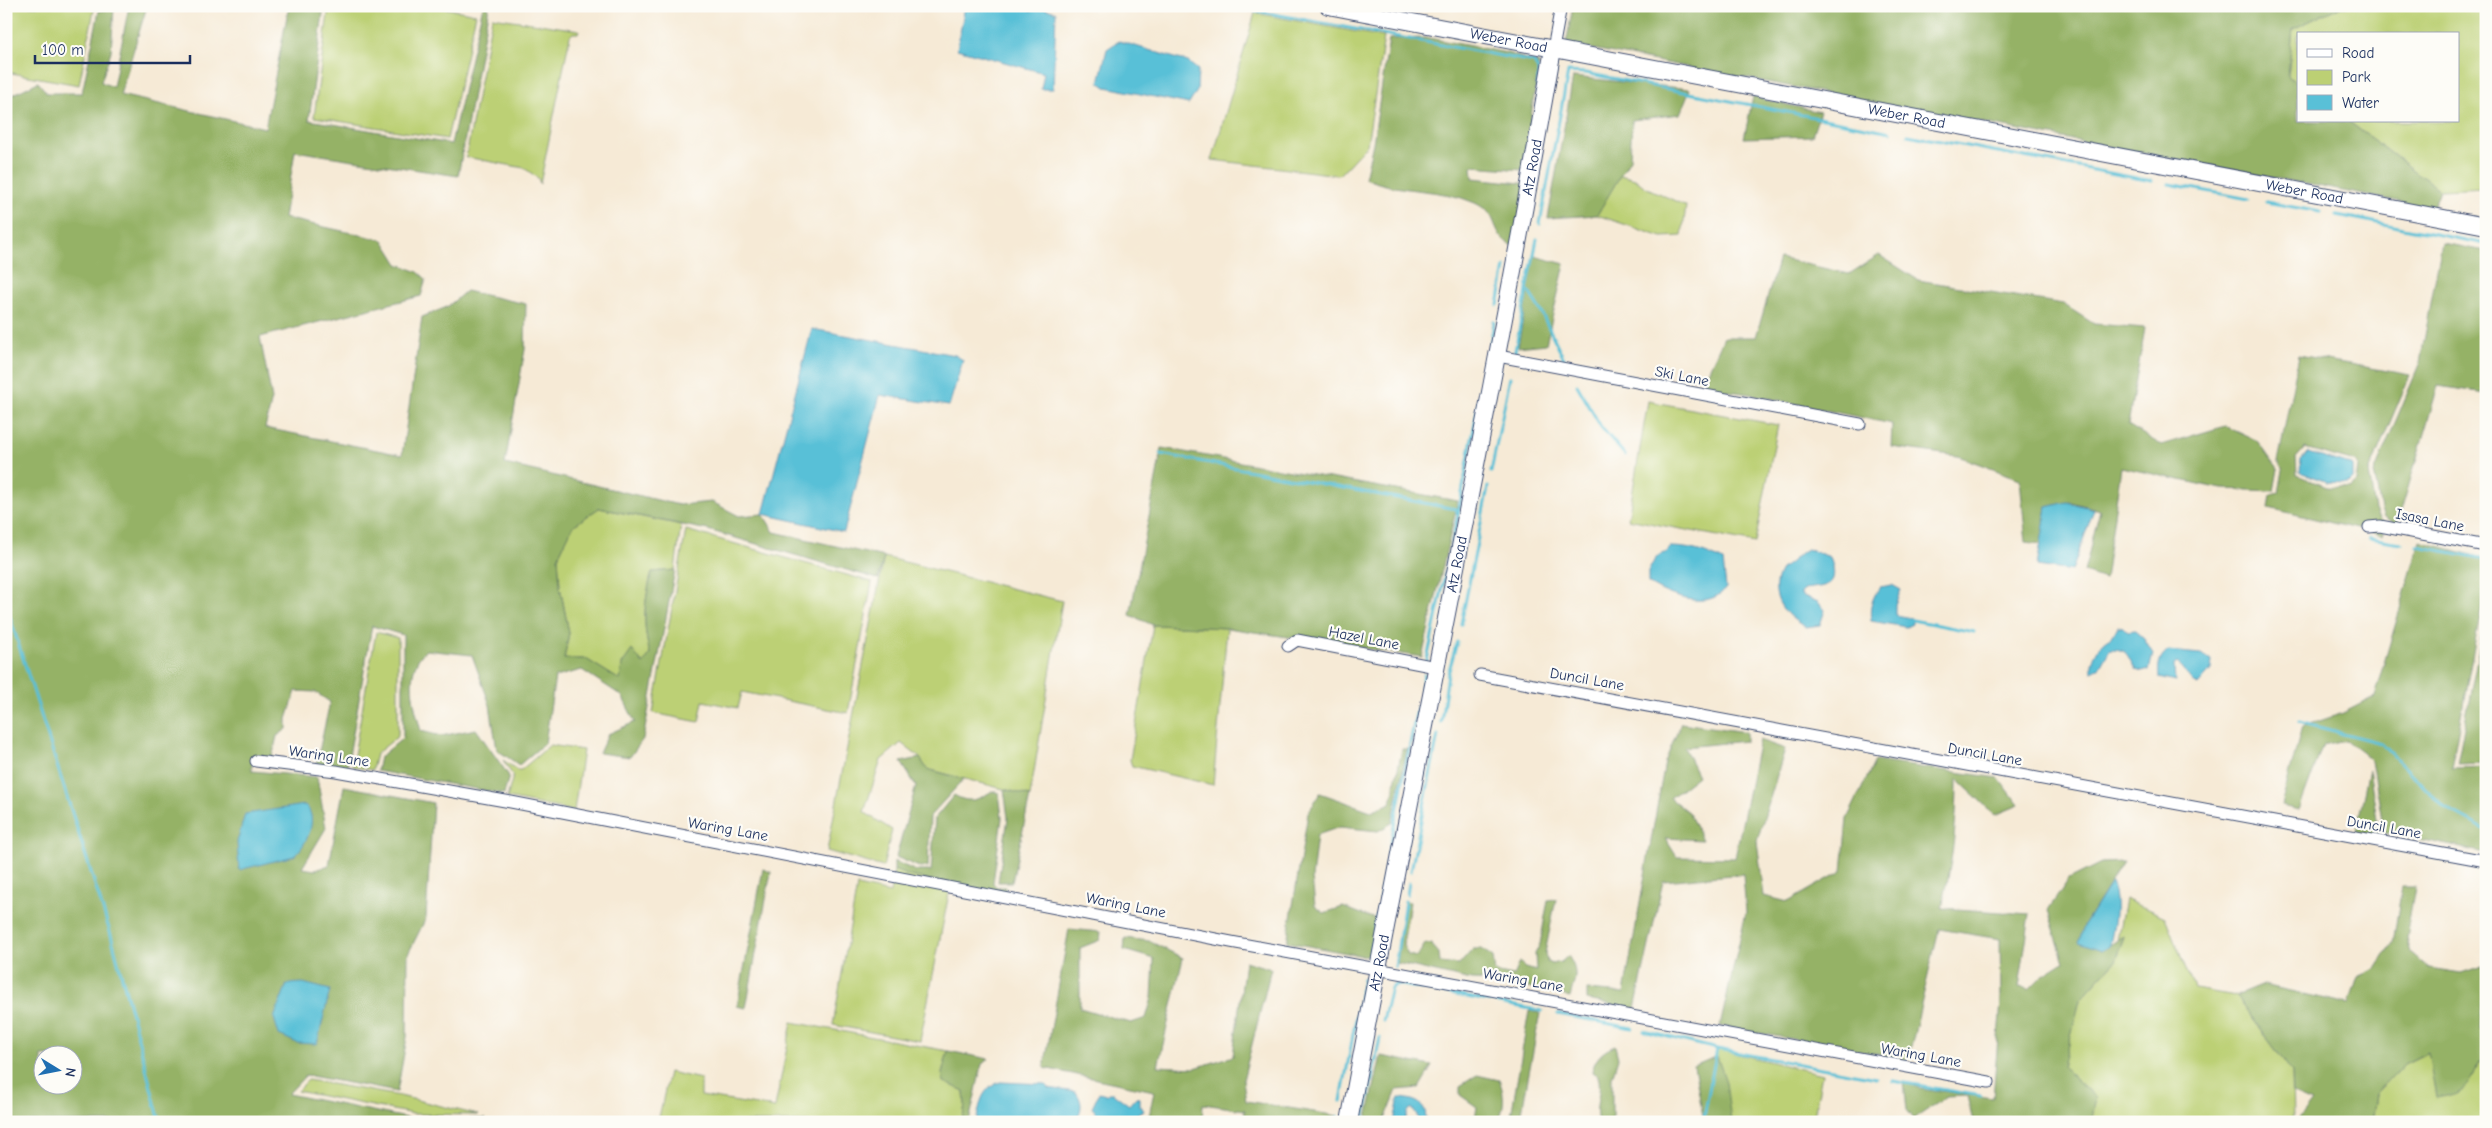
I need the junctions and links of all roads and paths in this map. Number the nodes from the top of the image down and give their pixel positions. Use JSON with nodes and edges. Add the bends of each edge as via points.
{"nodes":[{"id":1,"x":1328,"y":6,"type":"edge"},
{"id":2,"x":1561,"y":6,"type":"edge"},
{"id":3,"x":1553,"y":49,"type":"junction"},
{"id":4,"x":2486,"y":226,"type":"edge"},
{"id":5,"x":1498,"y":356,"type":"junction"},
{"id":6,"x":1860,"y":424,"type":"dead end"},
{"id":7,"x":2369,"y":527,"type":"dead end"},
{"id":8,"x":2486,"y":546,"type":"edge"},
{"id":9,"x":1288,"y":646,"type":"dead end"},
{"id":10,"x":1436,"y":667,"type":"junction"},
{"id":11,"x":1480,"y":675,"type":"dead end"},
{"id":12,"x":256,"y":761,"type":"dead end"},
{"id":13,"x":2486,"y":861,"type":"edge"},
{"id":14,"x":1378,"y":969,"type":"junction"},
{"id":15,"x":1989,"y":1082,"type":"dead end"},
{"id":16,"x":1349,"y":1122,"type":"edge"}],
"edges":[{"from":1,"to":3,"type":"street","name":"Weber Road"},
{"from":2,"to":3,"type":"street","name":"Atz Road"},
{"from":3,"to":4,"type":"street","name":"Weber Road"},
{"from":3,"to":5,"type":"street","name":"Atz Road"},
{"from":5,"to":6,"type":"street","name":"Ski Lane"},
{"from":5,"to":10,"type":"street","name":"Atz Road"},
{"from":7,"to":8,"type":"street","name":"Isasa Lane","via":[[2380,526]]},
{"from":9,"to":10,"type":"street","name":"Hazel Lane","via":[[1298,640]]},
{"from":10,"to":14,"type":"street","name":"Atz Road"},
{"from":11,"to":13,"type":"street","name":"Duncil Lane"},
{"from":12,"to":14,"type":"street","name":"Waring Lane","via":[[336,771],[511,802]]},
{"from":14,"to":15,"type":"street","name":"Waring Lane"},
{"from":14,"to":16,"type":"street","name":"Atz Road"}]}
